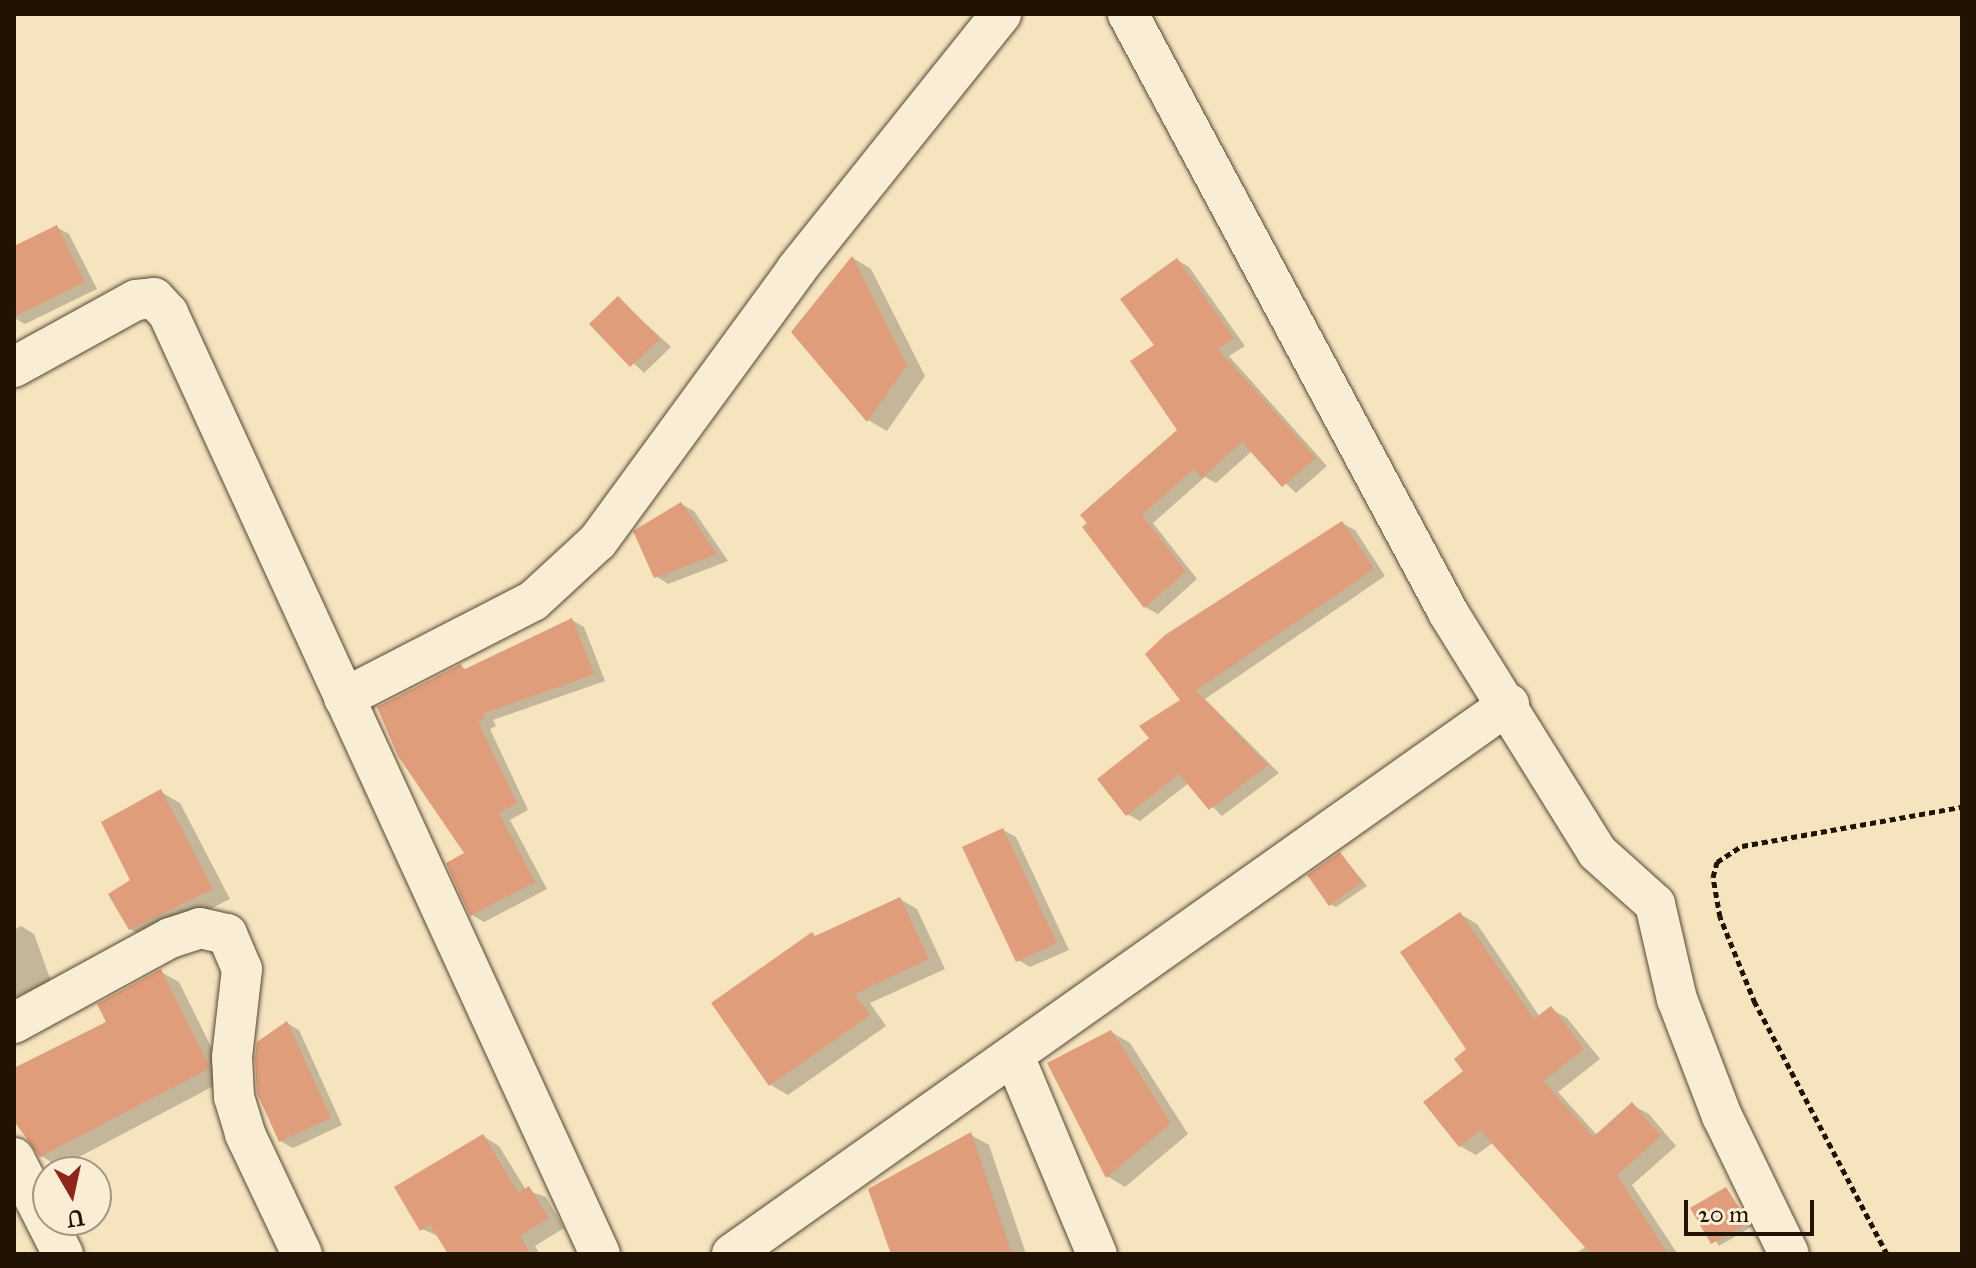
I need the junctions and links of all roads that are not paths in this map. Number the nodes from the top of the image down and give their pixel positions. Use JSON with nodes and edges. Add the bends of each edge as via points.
{"nodes":[{"id":1,"x":1001,"y":14,"type":"edge"},
{"id":2,"x":1128,"y":14,"type":"edge"},
{"id":3,"x":14,"y":367,"type":"edge"},
{"id":4,"x":344,"y":698,"type":"junction"},
{"id":5,"x":1509,"y":704,"type":"junction"},
{"id":6,"x":14,"y":1023,"type":"edge"},
{"id":7,"x":1014,"y":1056,"type":"junction"},
{"id":8,"x":14,"y":1158,"type":"edge"},
{"id":9,"x":63,"y":1254,"type":"edge"},
{"id":10,"x":302,"y":1254,"type":"edge"},
{"id":11,"x":600,"y":1254,"type":"edge"},
{"id":12,"x":732,"y":1254,"type":"edge"},
{"id":13,"x":1097,"y":1254,"type":"edge"},
{"id":14,"x":1789,"y":1254,"type":"edge"}],
"edges":[{"from":1,"to":4,"type":"street","via":[[796,270],[598,541],[533,601]]},
{"from":2,"to":5,"type":"street","via":[[1449,614]]},
{"from":3,"to":4,"type":"street","via":[[121,306],[148,297],[160,302],[177,329]]},
{"from":4,"to":11,"type":"street"},
{"from":5,"to":7,"type":"street"},
{"from":5,"to":14,"type":"street","via":[[1597,852],[1655,904],[1677,999],[1699,1058]]},
{"from":6,"to":10,"type":"street","via":[[170,938],[200,928],[227,934],[242,969],[232,1057],[234,1097],[245,1134]]},
{"from":7,"to":12,"type":"street"},
{"from":7,"to":13,"type":"street"},
{"from":8,"to":9,"type":"street"}]}
